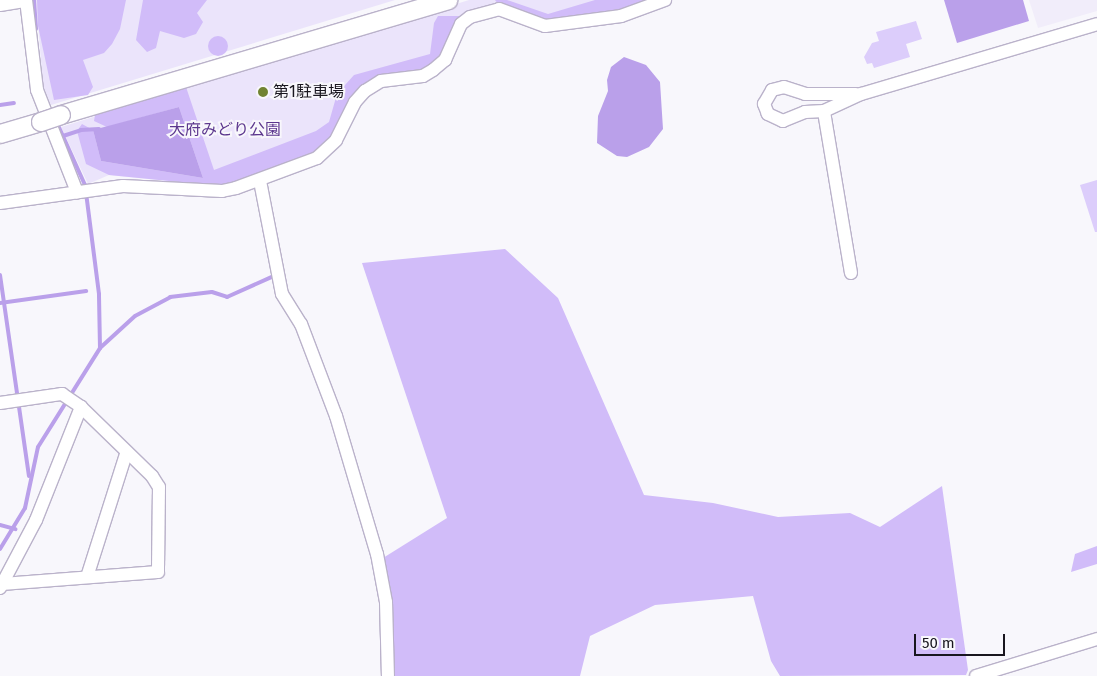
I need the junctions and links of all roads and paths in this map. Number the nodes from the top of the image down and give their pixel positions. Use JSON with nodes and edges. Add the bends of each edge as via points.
{"nodes":[{"id":1,"x":26,"y":0,"type":"edge"},
{"id":2,"x":448,"y":0,"type":"edge"},
{"id":3,"x":665,"y":0,"type":"edge"},
{"id":4,"x":0,"y":5,"type":"edge"},
{"id":5,"x":1097,"y":24,"type":"edge"},
{"id":6,"x":861,"y":94,"type":"junction"},
{"id":7,"x":824,"y":111,"type":"junction"},
{"id":8,"x":0,"y":134,"type":"edge"},
{"id":9,"x":260,"y":181,"type":"junction"},
{"id":10,"x":83,"y":191,"type":"junction"},
{"id":11,"x":0,"y":203,"type":"edge"},
{"id":12,"x":851,"y":273,"type":"dead end"},
{"id":13,"x":11,"y":402,"type":"edge"},
{"id":14,"x":78,"y":404,"type":"junction"},
{"id":15,"x":126,"y":454,"type":"junction"},
{"id":16,"x":87,"y":577,"type":"junction"},
{"id":17,"x":1,"y":586,"type":"edge"},
{"id":18,"x":1097,"y":639,"type":"edge"},
{"id":19,"x":388,"y":676,"type":"edge"},
{"id":20,"x":976,"y":676,"type":"edge"}],
"edges":[{"from":1,"to":4,"type":"street"},
{"from":1,"to":10,"type":"street","via":[[37,90]]},
{"from":2,"to":8,"type":"street","bridge":true},
{"from":3,"to":9,"type":"street","via":[[621,16],[545,26],[499,9],[470,17],[460,24],[444,60],[433,70],[423,76],[381,81],[365,91],[355,102],[328,150],[317,158]]},
{"from":5,"to":6,"type":"street"},
{"from":6,"to":7,"type":"street"},
{"from":6,"to":7,"type":"street","via":[[805,94],[784,87],[772,90],[764,104],[768,114],[783,121],[805,112]]},
{"from":7,"to":12,"type":"street"},
{"from":9,"to":10,"type":"street","via":[[222,191],[123,186]]},
{"from":9,"to":19,"type":"street","via":[[282,294],[301,324],[336,416],[377,554],[386,602]]},
{"from":10,"to":11,"type":"street"},
{"from":13,"to":14,"type":"street","via":[[62,394]]},
{"from":14,"to":15,"type":"street"},
{"from":14,"to":17,"type":"street","via":[[36,520]]},
{"from":15,"to":16,"type":"street"},
{"from":15,"to":16,"type":"street","via":[[152,476],[159,487],[158,572]]},
{"from":16,"to":17,"type":"street"},
{"from":18,"to":20,"type":"street"}]}
